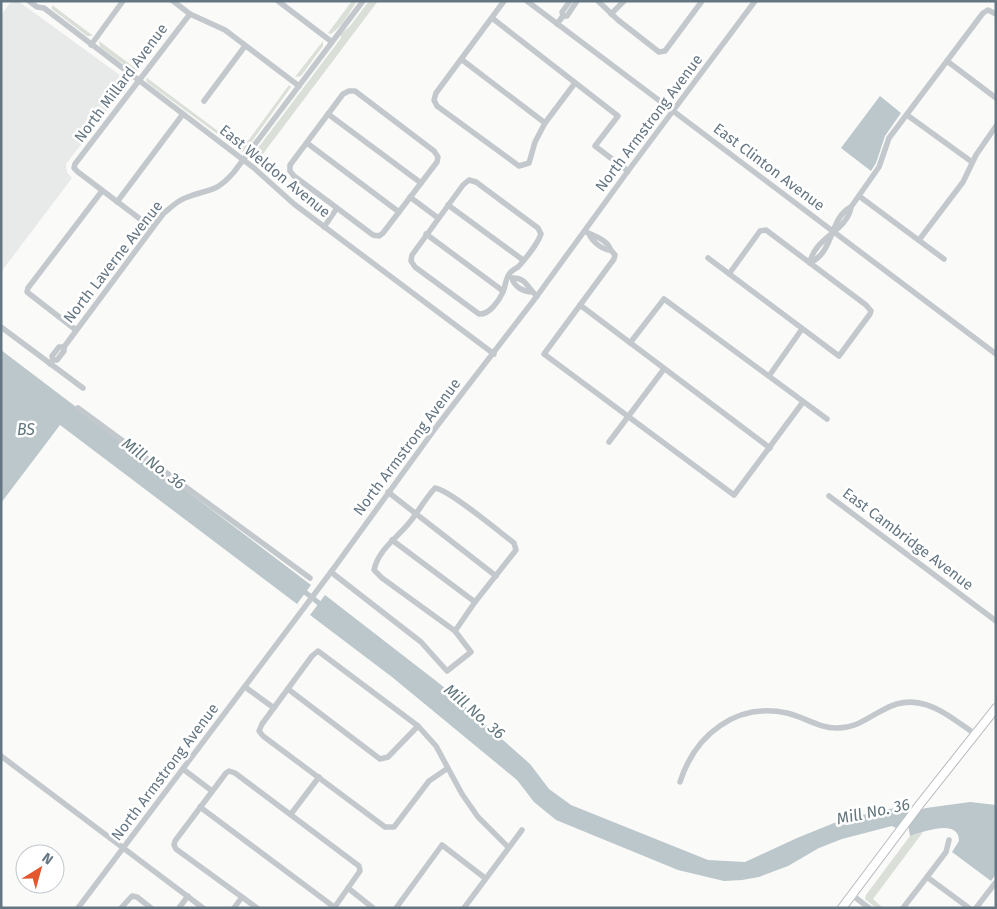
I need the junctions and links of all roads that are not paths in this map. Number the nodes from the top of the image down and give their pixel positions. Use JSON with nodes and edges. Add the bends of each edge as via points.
{"nodes":[{"id":1,"x":29,"y":1,"type":"edge"},
{"id":2,"x":49,"y":1,"type":"edge"},
{"id":3,"x":124,"y":1,"type":"edge"},
{"id":4,"x":172,"y":1,"type":"edge"},
{"id":5,"x":278,"y":1,"type":"edge"},
{"id":6,"x":363,"y":1,"type":"edge"},
{"id":7,"x":504,"y":1,"type":"edge"},
{"id":8,"x":527,"y":1,"type":"edge"},
{"id":9,"x":570,"y":1,"type":"edge"},
{"id":10,"x":577,"y":1,"type":"edge"},
{"id":11,"x":598,"y":1,"type":"edge"},
{"id":12,"x":624,"y":1,"type":"edge"},
{"id":13,"x":702,"y":1,"type":"edge"},
{"id":14,"x":756,"y":1,"type":"edge"},
{"id":15,"x":41,"y":5,"type":"edge"},
{"id":16,"x":190,"y":14,"type":"junction"},
{"id":17,"x":611,"y":14,"type":"junction"},
{"id":18,"x":996,"y":14,"type":"edge"},
{"id":19,"x":564,"y":16,"type":"junction"},
{"id":20,"x":492,"y":18,"type":"junction"},
{"id":21,"x":557,"y":24,"type":"junction"},
{"id":22,"x":332,"y":42,"type":"junction"},
{"id":23,"x":91,"y":45,"type":"junction"},
{"id":24,"x":245,"y":46,"type":"junction"},
{"id":25,"x":461,"y":59,"type":"junction"},
{"id":26,"x":948,"y":62,"type":"junction"},
{"id":27,"x":139,"y":81,"type":"junction"},
{"id":28,"x":575,"y":82,"type":"junction"},
{"id":29,"x":299,"y":86,"type":"junction"},
{"id":30,"x":996,"y":98,"type":"edge"},
{"id":31,"x":204,"y":101,"type":"dead end"},
{"id":32,"x":673,"y":111,"type":"junction"},
{"id":33,"x":183,"y":114,"type":"junction"},
{"id":34,"x":328,"y":114,"type":"junction"},
{"id":35,"x":907,"y":114,"type":"junction"},
{"id":36,"x":545,"y":123,"type":"junction"},
{"id":37,"x":996,"y":126,"type":"edge"},
{"id":38,"x":307,"y":143,"type":"junction"},
{"id":39,"x":243,"y":160,"type":"junction"},
{"id":40,"x":972,"y":162,"type":"junction"},
{"id":41,"x":628,"y":171,"type":"junction"},
{"id":42,"x":421,"y":183,"type":"junction"},
{"id":43,"x":102,"y":191,"type":"junction"},
{"id":44,"x":859,"y":196,"type":"junction"},
{"id":45,"x":410,"y":197,"type":"junction"},
{"id":46,"x":117,"y":202,"type":"junction"},
{"id":47,"x":448,"y":205,"type":"junction"},
{"id":48,"x":337,"y":208,"type":"junction"},
{"id":49,"x":399,"y":212,"type":"junction"},
{"id":50,"x":438,"y":218,"type":"junction"},
{"id":51,"x":324,"y":227,"type":"junction"},
{"id":52,"x":152,"y":228,"type":"junction"},
{"id":53,"x":834,"y":231,"type":"junction"},
{"id":54,"x":587,"y":233,"type":"junction"},
{"id":55,"x":426,"y":234,"type":"junction"},
{"id":56,"x":919,"y":240,"type":"junction"},
{"id":57,"x":708,"y":258,"type":"dead end"},
{"id":58,"x":944,"y":259,"type":"dead end"},
{"id":59,"x":523,"y":260,"type":"junction"},
{"id":60,"x":810,"y":263,"type":"junction"},
{"id":61,"x":729,"y":274,"type":"junction"},
{"id":62,"x":510,"y":277,"type":"junction"},
{"id":63,"x":522,"y":280,"type":"junction"},
{"id":64,"x":517,"y":286,"type":"junction"},
{"id":65,"x":503,"y":291,"type":"junction"},
{"id":66,"x":535,"y":294,"type":"junction"},
{"id":67,"x":580,"y":305,"type":"junction"},
{"id":68,"x":1,"y":327,"type":"edge"},
{"id":69,"x":802,"y":329,"type":"junction"},
{"id":70,"x":76,"y":330,"type":"junction"},
{"id":71,"x":630,"y":343,"type":"junction"},
{"id":72,"x":494,"y":354,"type":"junction"},
{"id":73,"x":996,"y":354,"type":"edge"},
{"id":74,"x":52,"y":362,"type":"junction"},
{"id":75,"x":664,"y":369,"type":"junction"},
{"id":76,"x":768,"y":376,"type":"junction"},
{"id":77,"x":83,"y":388,"type":"dead end"},
{"id":78,"x":803,"y":402,"type":"junction"},
{"id":79,"x":78,"y":408,"type":"dead end"},
{"id":80,"x":628,"y":417,"type":"junction"},
{"id":81,"x":827,"y":420,"type":"dead end"},
{"id":82,"x":609,"y":442,"type":"dead end"},
{"id":83,"x":770,"y":448,"type":"junction"},
{"id":84,"x":388,"y":492,"type":"junction"},
{"id":85,"x":830,"y":496,"type":"dead end"},
{"id":86,"x":417,"y":513,"type":"junction"},
{"id":87,"x":392,"y":540,"type":"junction"},
{"id":88,"x":331,"y":572,"type":"junction"},
{"id":89,"x":496,"y":576,"type":"junction"},
{"id":90,"x":310,"y":578,"type":"dead end"},
{"id":91,"x":475,"y":602,"type":"junction"},
{"id":92,"x":996,"y":621,"type":"edge"},
{"id":93,"x":455,"y":631,"type":"junction"},
{"id":94,"x":245,"y":687,"type":"junction"},
{"id":95,"x":288,"y":689,"type":"junction"},
{"id":96,"x":274,"y":708,"type":"junction"},
{"id":97,"x":996,"y":708,"type":"edge"},
{"id":98,"x":418,"y":726,"type":"junction"},
{"id":99,"x":975,"y":734,"type":"junction"},
{"id":100,"x":1,"y":756,"type":"edge"},
{"id":101,"x":448,"y":768,"type":"junction"},
{"id":102,"x":183,"y":769,"type":"junction"},
{"id":103,"x":319,"y":777,"type":"junction"},
{"id":104,"x":680,"y":782,"type":"dead end"},
{"id":105,"x":212,"y":791,"type":"junction"},
{"id":106,"x":200,"y":807,"type":"junction"},
{"id":107,"x":291,"y":814,"type":"junction"},
{"id":108,"x":522,"y":830,"type":"dead end"},
{"id":109,"x":949,"y":840,"type":"dead end"},
{"id":110,"x":508,"y":847,"type":"junction"},
{"id":111,"x":124,"y":848,"type":"junction"},
{"id":112,"x":927,"y":877,"type":"junction"},
{"id":113,"x":485,"y":878,"type":"junction"},
{"id":114,"x":996,"y":882,"type":"edge"},
{"id":115,"x":348,"y":888,"type":"junction"},
{"id":116,"x":852,"y":895,"type":"junction"},
{"id":117,"x":188,"y":896,"type":"junction"},
{"id":118,"x":242,"y":897,"type":"junction"},
{"id":119,"x":78,"y":908,"type":"edge"},
{"id":120,"x":120,"y":908,"type":"edge"},
{"id":121,"x":151,"y":908,"type":"edge"},
{"id":122,"x":179,"y":908,"type":"edge"},
{"id":123,"x":203,"y":908,"type":"edge"},
{"id":124,"x":234,"y":908,"type":"edge"},
{"id":125,"x":257,"y":908,"type":"edge"},
{"id":126,"x":334,"y":908,"type":"edge"},
{"id":127,"x":373,"y":908,"type":"edge"},
{"id":128,"x":396,"y":908,"type":"edge"},
{"id":129,"x":464,"y":908,"type":"edge"},
{"id":130,"x":842,"y":908,"type":"edge"},
{"id":131,"x":869,"y":908,"type":"edge"},
{"id":132,"x":903,"y":908,"type":"edge"},
{"id":133,"x":969,"y":908,"type":"edge"},
{"id":134,"x":976,"y":908,"type":"edge"}],
"edges":[{"from":1,"to":15,"type":"street","name":"East Weldon Avenue","via":[[37,7]]},
{"from":2,"to":15,"type":"street"},
{"from":3,"to":23,"type":"street"},
{"from":4,"to":16,"type":"street"},
{"from":5,"to":22,"type":"street"},
{"from":6,"to":22,"type":"street","name":"North Laverne Avenue"},
{"from":7,"to":20,"type":"street"},
{"from":8,"to":21,"type":"street","name":"East Clinton Avenue"},
{"from":9,"to":19,"type":"street","via":[[562,12]]},
{"from":10,"to":19,"type":"street"},
{"from":11,"to":17,"type":"street"},
{"from":12,"to":17,"type":"street"},
{"from":13,"to":17,"type":"street","via":[[665,51],[659,52]]},
{"from":14,"to":32,"type":"street","name":"North Armstrong Avenue"},
{"from":15,"to":23,"type":"street","name":"East Weldon Avenue"},
{"from":16,"to":24,"type":"street","via":[[218,26]]},
{"from":16,"to":27,"type":"street","name":"North Millard Avenue"},
{"from":18,"to":26,"type":"street","via":[[988,10],[983,13]]},
{"from":19,"to":21,"type":"street"},
{"from":20,"to":25,"type":"street"},
{"from":20,"to":28,"type":"street"},
{"from":21,"to":32,"type":"street","name":"East Clinton Avenue"},
{"from":22,"to":29,"type":"street","name":"North Laverne Avenue"},
{"from":23,"to":27,"type":"street","name":"East Weldon Avenue"},
{"from":24,"to":29,"type":"street"},
{"from":24,"to":31,"type":"street"},
{"from":25,"to":36,"type":"street"},
{"from":25,"to":36,"type":"street","via":[[436,93],[434,100],[437,106],[519,166],[529,163]]},
{"from":26,"to":30,"type":"street"},
{"from":26,"to":35,"type":"street"},
{"from":27,"to":33,"type":"street","name":"East Weldon Avenue"},
{"from":27,"to":43,"type":"street","name":"North Millard Avenue","via":[[75,164],[74,168]]},
{"from":28,"to":36,"type":"street"},
{"from":28,"to":41,"type":"street","via":[[618,116],[595,146]]},
{"from":29,"to":39,"type":"street","name":"North Laverne Avenue"},
{"from":32,"to":41,"type":"street","name":"North Armstrong Avenue"},
{"from":32,"to":53,"type":"street","name":"East Clinton Avenue"},
{"from":33,"to":39,"type":"street","name":"East Weldon Avenue"},
{"from":33,"to":46,"type":"street"},
{"from":34,"to":38,"type":"street"},
{"from":34,"to":42,"type":"street"},
{"from":34,"to":42,"type":"street","via":[[343,94],[355,91],[434,151],[438,157],[436,162]]},
{"from":35,"to":40,"type":"street"},
{"from":35,"to":44,"type":"street","via":[[889,138],[879,167]]},
{"from":37,"to":40,"type":"street"},
{"from":38,"to":48,"type":"street","via":[[290,165],[290,171]]},
{"from":38,"to":49,"type":"street"},
{"from":39,"to":51,"type":"street","name":"East Weldon Avenue"},
{"from":39,"to":52,"type":"street","name":"North Laverne Avenue","via":[[225,182],[185,198],[163,214]]},
{"from":40,"to":56,"type":"street","via":[[963,182]]},
{"from":41,"to":54,"type":"street","name":"North Armstrong Avenue"},
{"from":42,"to":45,"type":"street"},
{"from":43,"to":46,"type":"street"},
{"from":43,"to":70,"type":"street","via":[[27,292]]},
{"from":44,"to":53,"type":"street","via":[[836,222]]},
{"from":44,"to":56,"type":"street"},
{"from":45,"to":49,"type":"street"},
{"from":45,"to":50,"type":"street"},
{"from":46,"to":52,"type":"street"},
{"from":47,"to":50,"type":"street"},
{"from":47,"to":59,"type":"street"},
{"from":47,"to":59,"type":"street","via":[[469,180],[476,182],[538,228],[539,240]]},
{"from":48,"to":49,"type":"street","via":[[378,236]]},
{"from":48,"to":51,"type":"street"},
{"from":50,"to":55,"type":"street"},
{"from":51,"to":72,"type":"street","name":"East Weldon Avenue"},
{"from":52,"to":70,"type":"street","name":"North Laverne Avenue"},
{"from":53,"to":60,"type":"street","via":[[824,238],[811,256]]},
{"from":53,"to":73,"type":"street","name":"East Clinton Avenue"},
{"from":54,"to":66,"type":"street","name":"North Armstrong Avenue"},
{"from":54,"to":67,"type":"street","via":[[601,239],[615,255]]},
{"from":55,"to":65,"type":"street"},
{"from":55,"to":65,"type":"street","via":[[412,255],[415,268],[479,314],[488,312]]},
{"from":56,"to":58,"type":"street"},
{"from":57,"to":61,"type":"street"},
{"from":59,"to":62,"type":"street"},
{"from":60,"to":61,"type":"street","via":[[764,230]]},
{"from":60,"to":69,"type":"street","via":[[871,311],[839,356]]},
{"from":61,"to":69,"type":"street"},
{"from":62,"to":63,"type":"street"},
{"from":62,"to":64,"type":"street"},
{"from":62,"to":65,"type":"street"},
{"from":63,"to":64,"type":"street"},
{"from":63,"to":66,"type":"street"},
{"from":64,"to":66,"type":"street"},
{"from":66,"to":72,"type":"street","name":"North Armstrong Avenue"},
{"from":67,"to":71,"type":"street"},
{"from":67,"to":80,"type":"street","via":[[544,354]]},
{"from":68,"to":74,"type":"street"},
{"from":69,"to":76,"type":"street"},
{"from":70,"to":74,"type":"street","name":"North Laverne Avenue","via":[[64,347],[59,347],[52,356]]},
{"from":71,"to":75,"type":"street"},
{"from":71,"to":76,"type":"street","via":[[664,299]]},
{"from":72,"to":84,"type":"street","name":"North Armstrong Avenue"},
{"from":74,"to":77,"type":"street"},
{"from":75,"to":80,"type":"street"},
{"from":75,"to":83,"type":"street"},
{"from":76,"to":78,"type":"street"},
{"from":78,"to":81,"type":"street"},
{"from":78,"to":83,"type":"street"},
{"from":79,"to":90,"type":"street"},
{"from":80,"to":82,"type":"street"},
{"from":80,"to":83,"type":"street","via":[[734,496]]},
{"from":84,"to":86,"type":"street"},
{"from":84,"to":88,"type":"street","name":"North Armstrong Avenue"},
{"from":85,"to":92,"type":"street","name":"East Cambridge Avenue"},
{"from":86,"to":87,"type":"street"},
{"from":86,"to":89,"type":"street"},
{"from":86,"to":89,"type":"street","via":[[435,488],[440,489],[514,543],[516,550]]},
{"from":87,"to":91,"type":"street"},
{"from":87,"to":93,"type":"street","via":[[378,558],[374,570]]},
{"from":88,"to":93,"type":"street","via":[[421,642],[447,671],[470,652]]},
{"from":88,"to":94,"type":"street","name":"North Armstrong Avenue"},
{"from":89,"to":91,"type":"street"},
{"from":91,"to":93,"type":"street"},
{"from":94,"to":96,"type":"street"},
{"from":94,"to":102,"type":"street","name":"North Armstrong Avenue"},
{"from":95,"to":96,"type":"street"},
{"from":95,"to":98,"type":"street","via":[[380,758],[388,757]]},
{"from":95,"to":98,"type":"street","via":[[318,651]]},
{"from":96,"to":103,"type":"street","via":[[259,731]]},
{"from":97,"to":99,"type":"main road"},
{"from":98,"to":101,"type":"street","via":[[436,746]]},
{"from":99,"to":104,"type":"street","via":[[937,708],[917,702],[889,706],[857,725],[836,729],[786,712],[758,712],[732,718],[712,732],[690,756]]},
{"from":99,"to":116,"type":"main road"},
{"from":100,"to":111,"type":"street"},
{"from":101,"to":103,"type":"street","via":[[430,781],[394,827],[385,827]]},
{"from":101,"to":110,"type":"street","via":[[478,817]]},
{"from":102,"to":105,"type":"street"},
{"from":102,"to":111,"type":"street","name":"North Armstrong Avenue"},
{"from":103,"to":107,"type":"street"},
{"from":105,"to":106,"type":"street"},
{"from":105,"to":107,"type":"street","via":[[226,773],[232,772]]},
{"from":106,"to":118,"type":"street","via":[[174,845]]},
{"from":106,"to":126,"type":"street"},
{"from":107,"to":115,"type":"street","via":[[359,866],[360,871]]},
{"from":108,"to":110,"type":"street"},
{"from":109,"to":112,"type":"street","via":[[946,852]]},
{"from":110,"to":113,"type":"street"},
{"from":111,"to":117,"type":"street"},
{"from":111,"to":119,"type":"street","name":"North Armstrong Avenue"},
{"from":112,"to":132,"type":"street"},
{"from":112,"to":133,"type":"street"},
{"from":113,"to":128,"type":"street","via":[[442,846]]},
{"from":113,"to":129,"type":"street"},
{"from":114,"to":134,"type":"street"},
{"from":115,"to":126,"type":"street"},
{"from":115,"to":127,"type":"street"},
{"from":116,"to":130,"type":"main road"},
{"from":116,"to":131,"type":"street"},
{"from":117,"to":122,"type":"street"},
{"from":117,"to":123,"type":"street"},
{"from":118,"to":124,"type":"street"},
{"from":118,"to":125,"type":"street"},
{"from":120,"to":121,"type":"street","via":[[132,896]]}]}
